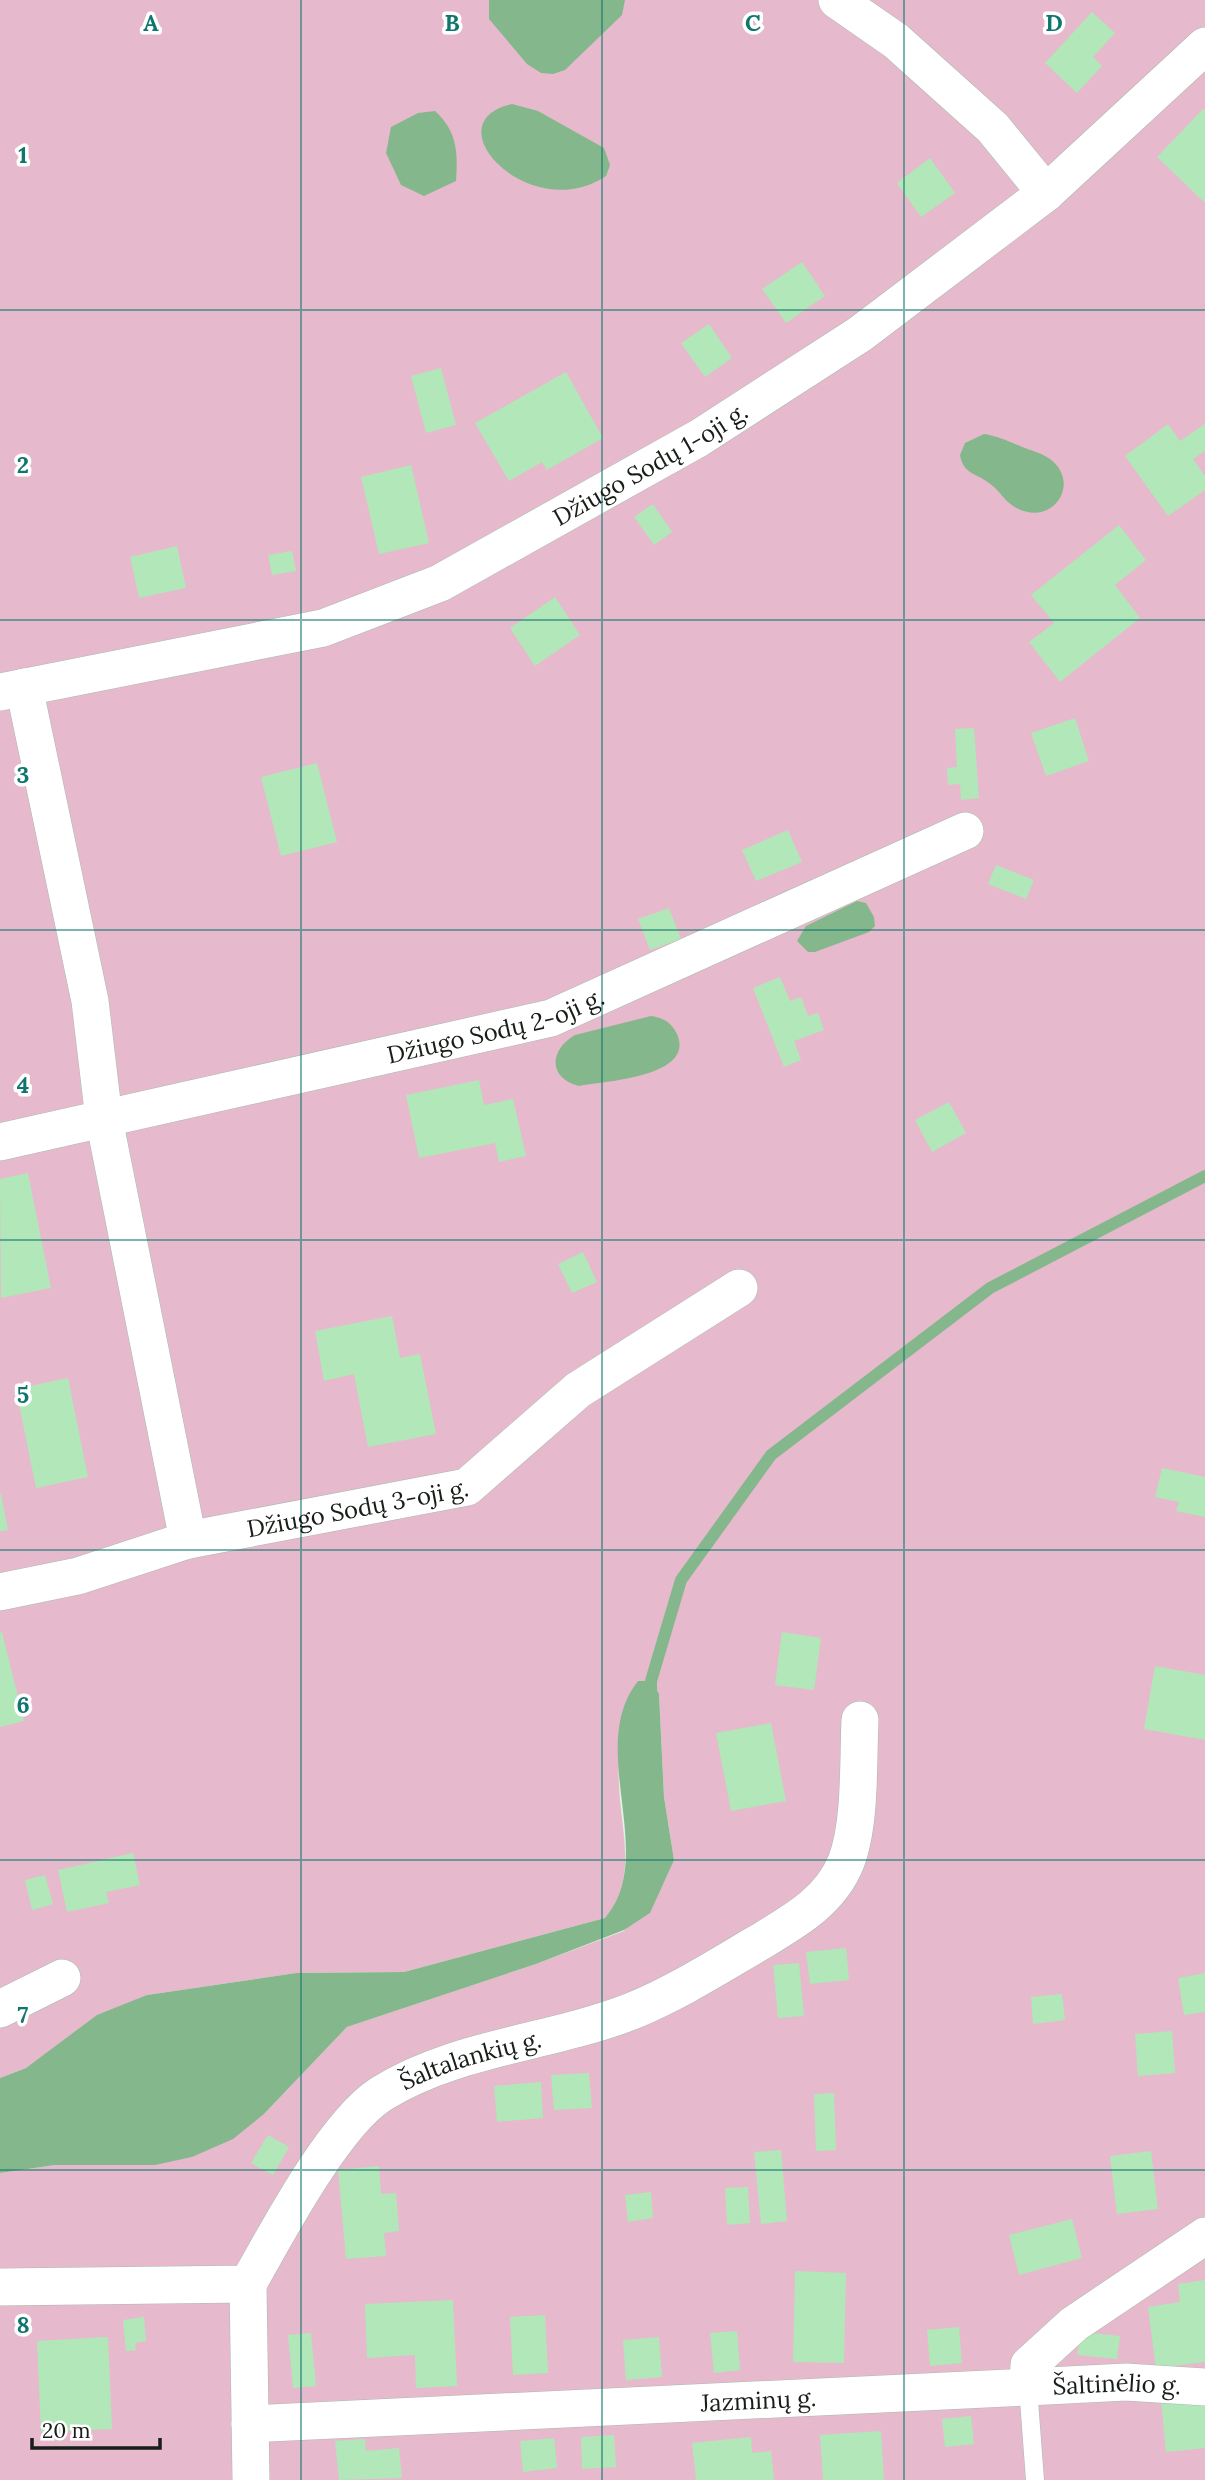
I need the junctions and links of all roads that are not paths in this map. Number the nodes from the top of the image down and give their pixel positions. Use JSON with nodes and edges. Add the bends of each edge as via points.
{"nodes":[{"id":1,"x":837,"y":0,"type":"edge"},
{"id":2,"x":1205,"y":46,"type":"edge"},
{"id":3,"x":1046,"y":193,"type":"junction"},
{"id":4,"x":12,"y":690,"type":"edge"},
{"id":5,"x":965,"y":831,"type":"dead end"},
{"id":6,"x":104,"y":1119,"type":"junction"},
{"id":7,"x":0,"y":1142,"type":"edge"},
{"id":8,"x":739,"y":1288,"type":"dead end"},
{"id":9,"x":188,"y":1540,"type":"junction"},
{"id":10,"x":0,"y":1591,"type":"edge"},
{"id":11,"x":860,"y":1720,"type":"dead end"},
{"id":12,"x":62,"y":1978,"type":"dead end"},
{"id":13,"x":0,"y":2009,"type":"edge"},
{"id":14,"x":1205,"y":2236,"type":"edge"},
{"id":15,"x":248,"y":2284,"type":"junction"},
{"id":16,"x":0,"y":2287,"type":"edge"},
{"id":17,"x":1028,"y":2387,"type":"junction"},
{"id":18,"x":1205,"y":2387,"type":"edge"},
{"id":19,"x":250,"y":2424,"type":"junction"},
{"id":20,"x":251,"y":2480,"type":"edge"},
{"id":21,"x":1035,"y":2480,"type":"edge"}],
"edges":[{"from":1,"to":3,"type":"street","via":[[896,41],[993,128]]},
{"from":2,"to":3,"type":"street","name":"Džiugo Sodų 1-oji g."},
{"from":3,"to":4,"type":"street","name":"Džiugo Sodų 1-oji g.","via":[[860,334],[722,423],[440,583],[323,628]]},
{"from":4,"to":6,"type":"street","via":[[90,1001]]},
{"from":5,"to":6,"type":"street","name":"Džiugo Sodų 2-oji g.","via":[[551,1018]]},
{"from":6,"to":7,"type":"street","name":"Džiugo Sodų 2-oji g."},
{"from":6,"to":9,"type":"street"},
{"from":8,"to":9,"type":"street","name":"Džiugo Sodų 3-oji g.","via":[[578,1390],[467,1488]]},
{"from":9,"to":10,"type":"street","name":"Džiugo Sodų 3-oji g.","via":[[78,1576]]},
{"from":11,"to":15,"type":"street","name":"Šaltalankių g.","via":[[856,1808],[846,1862],[823,1900],[706,1974],[632,2011],[424,2072],[379,2095],[349,2124],[291,2207]]},
{"from":12,"to":13,"type":"street"},
{"from":14,"to":17,"type":"street","via":[[1074,2324],[1029,2365]]},
{"from":15,"to":16,"type":"street"},
{"from":15,"to":19,"type":"street"},
{"from":17,"to":18,"type":"street","name":"Šaltinėlio g.","via":[[1126,2382]]},
{"from":17,"to":19,"type":"street","name":"Jazminų g."},
{"from":17,"to":21,"type":"lane"},
{"from":19,"to":20,"type":"street"}]}
